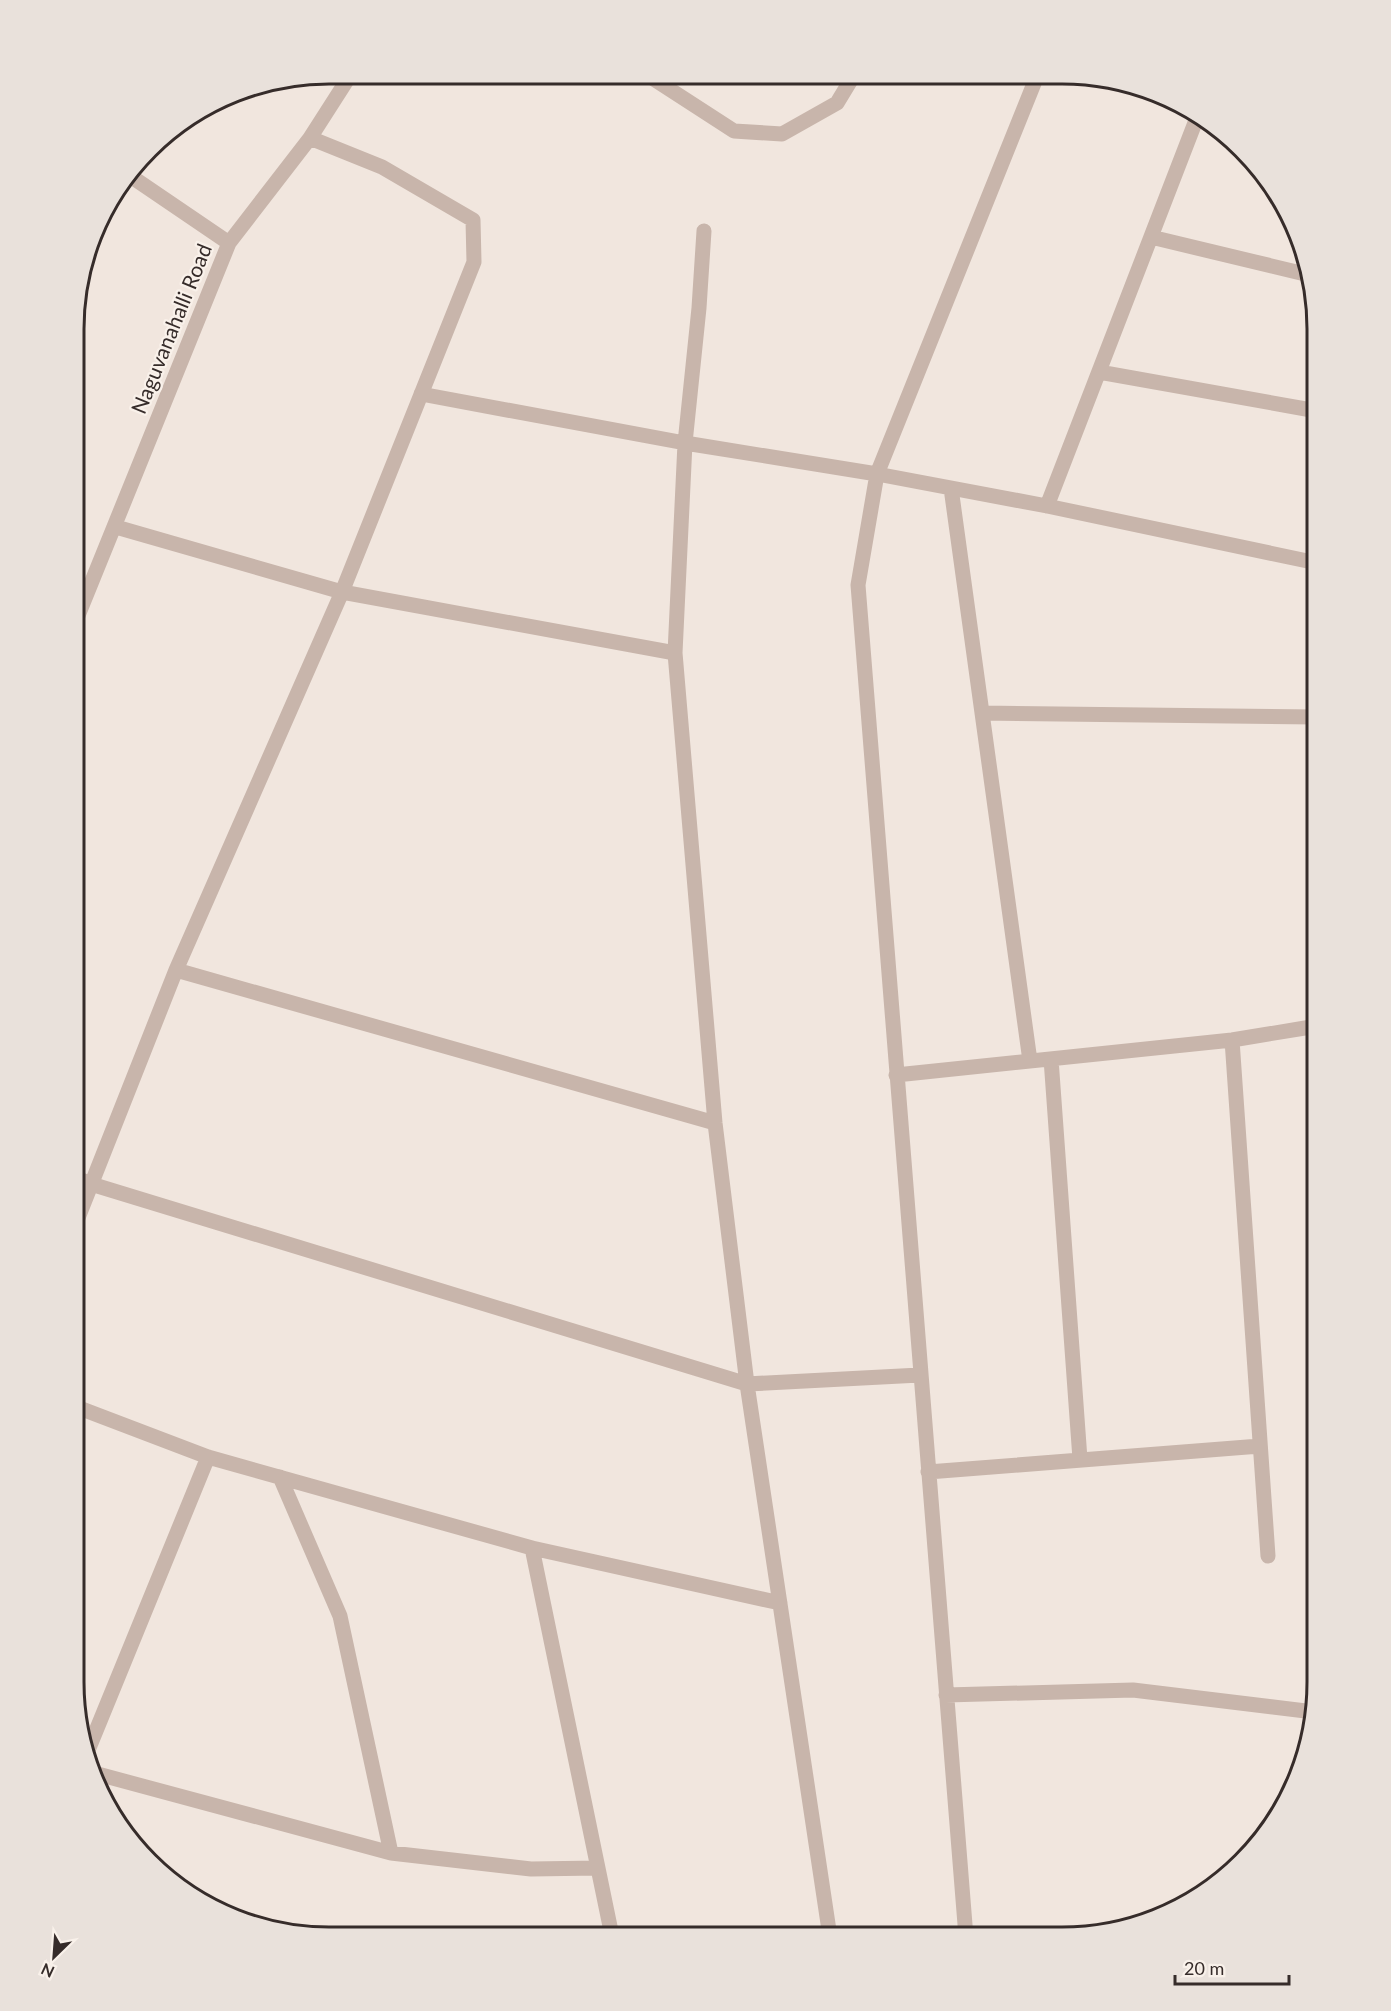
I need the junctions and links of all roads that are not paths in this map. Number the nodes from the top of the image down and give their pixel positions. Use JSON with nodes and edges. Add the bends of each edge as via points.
{"nodes":[{"id":1,"x":345,"y":84,"type":"edge"},
{"id":2,"x":661,"y":84,"type":"edge"},
{"id":3,"x":849,"y":84,"type":"edge"},
{"id":4,"x":1034,"y":84,"type":"edge"},
{"id":5,"x":1195,"y":123,"type":"edge"},
{"id":6,"x":310,"y":138,"type":"junction"},
{"id":7,"x":135,"y":180,"type":"edge"},
{"id":8,"x":704,"y":231,"type":"dead end"},
{"id":9,"x":1151,"y":237,"type":"junction"},
{"id":10,"x":229,"y":243,"type":"junction"},
{"id":11,"x":1300,"y":273,"type":"edge"},
{"id":12,"x":1099,"y":372,"type":"junction"},
{"id":13,"x":422,"y":394,"type":"junction"},
{"id":14,"x":1307,"y":409,"type":"edge"},
{"id":15,"x":685,"y":443,"type":"junction"},
{"id":16,"x":877,"y":474,"type":"junction"},
{"id":17,"x":951,"y":488,"type":"junction"},
{"id":18,"x":1047,"y":506,"type":"junction"},
{"id":19,"x":116,"y":527,"type":"junction"},
{"id":20,"x":1307,"y":561,"type":"edge"},
{"id":21,"x":342,"y":592,"type":"junction"},
{"id":22,"x":84,"y":602,"type":"edge"},
{"id":23,"x":675,"y":653,"type":"junction"},
{"id":24,"x":982,"y":713,"type":"junction"},
{"id":25,"x":1307,"y":717,"type":"edge"},
{"id":26,"x":176,"y":970,"type":"junction"},
{"id":27,"x":1307,"y":1028,"type":"edge"},
{"id":28,"x":1232,"y":1040,"type":"junction"},
{"id":29,"x":1051,"y":1059,"type":"junction"},
{"id":30,"x":1030,"y":1061,"type":"junction"},
{"id":31,"x":896,"y":1075,"type":"junction"},
{"id":32,"x":715,"y":1123,"type":"junction"},
{"id":33,"x":84,"y":1182,"type":"edge"},
{"id":34,"x":91,"y":1185,"type":"junction"},
{"id":35,"x":84,"y":1202,"type":"edge"},
{"id":36,"x":920,"y":1375,"type":"junction"},
{"id":37,"x":747,"y":1384,"type":"junction"},
{"id":38,"x":84,"y":1410,"type":"edge"},
{"id":39,"x":1260,"y":1446,"type":"junction"},
{"id":40,"x":208,"y":1457,"type":"junction"},
{"id":41,"x":1080,"y":1459,"type":"junction"},
{"id":42,"x":928,"y":1472,"type":"junction"},
{"id":43,"x":280,"y":1477,"type":"junction"},
{"id":44,"x":532,"y":1548,"type":"junction"},
{"id":45,"x":1268,"y":1556,"type":"dead end"},
{"id":46,"x":780,"y":1603,"type":"junction"},
{"id":47,"x":946,"y":1695,"type":"junction"},
{"id":48,"x":1305,"y":1711,"type":"edge"},
{"id":49,"x":91,"y":1742,"type":"edge"},
{"id":50,"x":103,"y":1775,"type":"edge"},
{"id":51,"x":391,"y":1853,"type":"junction"},
{"id":52,"x":598,"y":1868,"type":"junction"},
{"id":53,"x":610,"y":1927,"type":"edge"},
{"id":54,"x":829,"y":1927,"type":"edge"},
{"id":55,"x":965,"y":1927,"type":"edge"}],
"edges":[{"from":1,"to":6,"type":"street","name":"Naguvanahalli Road"},
{"from":2,"to":3,"type":"street","via":[[734,131],[782,134],[837,103]]},
{"from":4,"to":16,"type":"street"},
{"from":5,"to":9,"type":"street"},
{"from":6,"to":10,"type":"street","name":"Naguvanahalli Road"},
{"from":6,"to":13,"type":"street","via":[[382,167],[473,220],[474,262]]},
{"from":7,"to":10,"type":"street"},
{"from":8,"to":15,"type":"street"},
{"from":9,"to":11,"type":"street"},
{"from":9,"to":12,"type":"street"},
{"from":10,"to":19,"type":"street","name":"Naguvanahalli Road"},
{"from":12,"to":14,"type":"street"},
{"from":12,"to":18,"type":"street"},
{"from":13,"to":15,"type":"street"},
{"from":13,"to":21,"type":"street"},
{"from":15,"to":16,"type":"street"},
{"from":15,"to":23,"type":"street"},
{"from":16,"to":17,"type":"street"},
{"from":16,"to":31,"type":"street","via":[[858,585]]},
{"from":17,"to":18,"type":"street"},
{"from":17,"to":24,"type":"street"},
{"from":18,"to":20,"type":"street"},
{"from":19,"to":21,"type":"street"},
{"from":19,"to":22,"type":"street","name":"Naguvanahalli Road"},
{"from":21,"to":23,"type":"street"},
{"from":21,"to":26,"type":"street"},
{"from":23,"to":32,"type":"street"},
{"from":24,"to":25,"type":"street"},
{"from":24,"to":30,"type":"street"},
{"from":26,"to":32,"type":"street"},
{"from":26,"to":34,"type":"street"},
{"from":27,"to":28,"type":"street"},
{"from":28,"to":29,"type":"street"},
{"from":28,"to":39,"type":"street"},
{"from":29,"to":30,"type":"street"},
{"from":29,"to":41,"type":"street"},
{"from":30,"to":31,"type":"street"},
{"from":31,"to":36,"type":"street"},
{"from":32,"to":37,"type":"street"},
{"from":33,"to":34,"type":"street"},
{"from":34,"to":35,"type":"street"},
{"from":34,"to":37,"type":"street"},
{"from":36,"to":37,"type":"street"},
{"from":36,"to":42,"type":"street"},
{"from":37,"to":46,"type":"street"},
{"from":38,"to":40,"type":"street"},
{"from":39,"to":41,"type":"street"},
{"from":39,"to":45,"type":"street"},
{"from":40,"to":43,"type":"street"},
{"from":40,"to":49,"type":"street"},
{"from":41,"to":42,"type":"street"},
{"from":42,"to":47,"type":"street"},
{"from":43,"to":44,"type":"street"},
{"from":43,"to":51,"type":"street","via":[[340,1616]]},
{"from":44,"to":46,"type":"street"},
{"from":44,"to":52,"type":"street"},
{"from":46,"to":54,"type":"street"},
{"from":47,"to":48,"type":"street","via":[[1133,1690]]},
{"from":47,"to":55,"type":"street"},
{"from":50,"to":51,"type":"street"},
{"from":51,"to":52,"type":"street","via":[[531,1869]]},
{"from":52,"to":53,"type":"street"}]}
